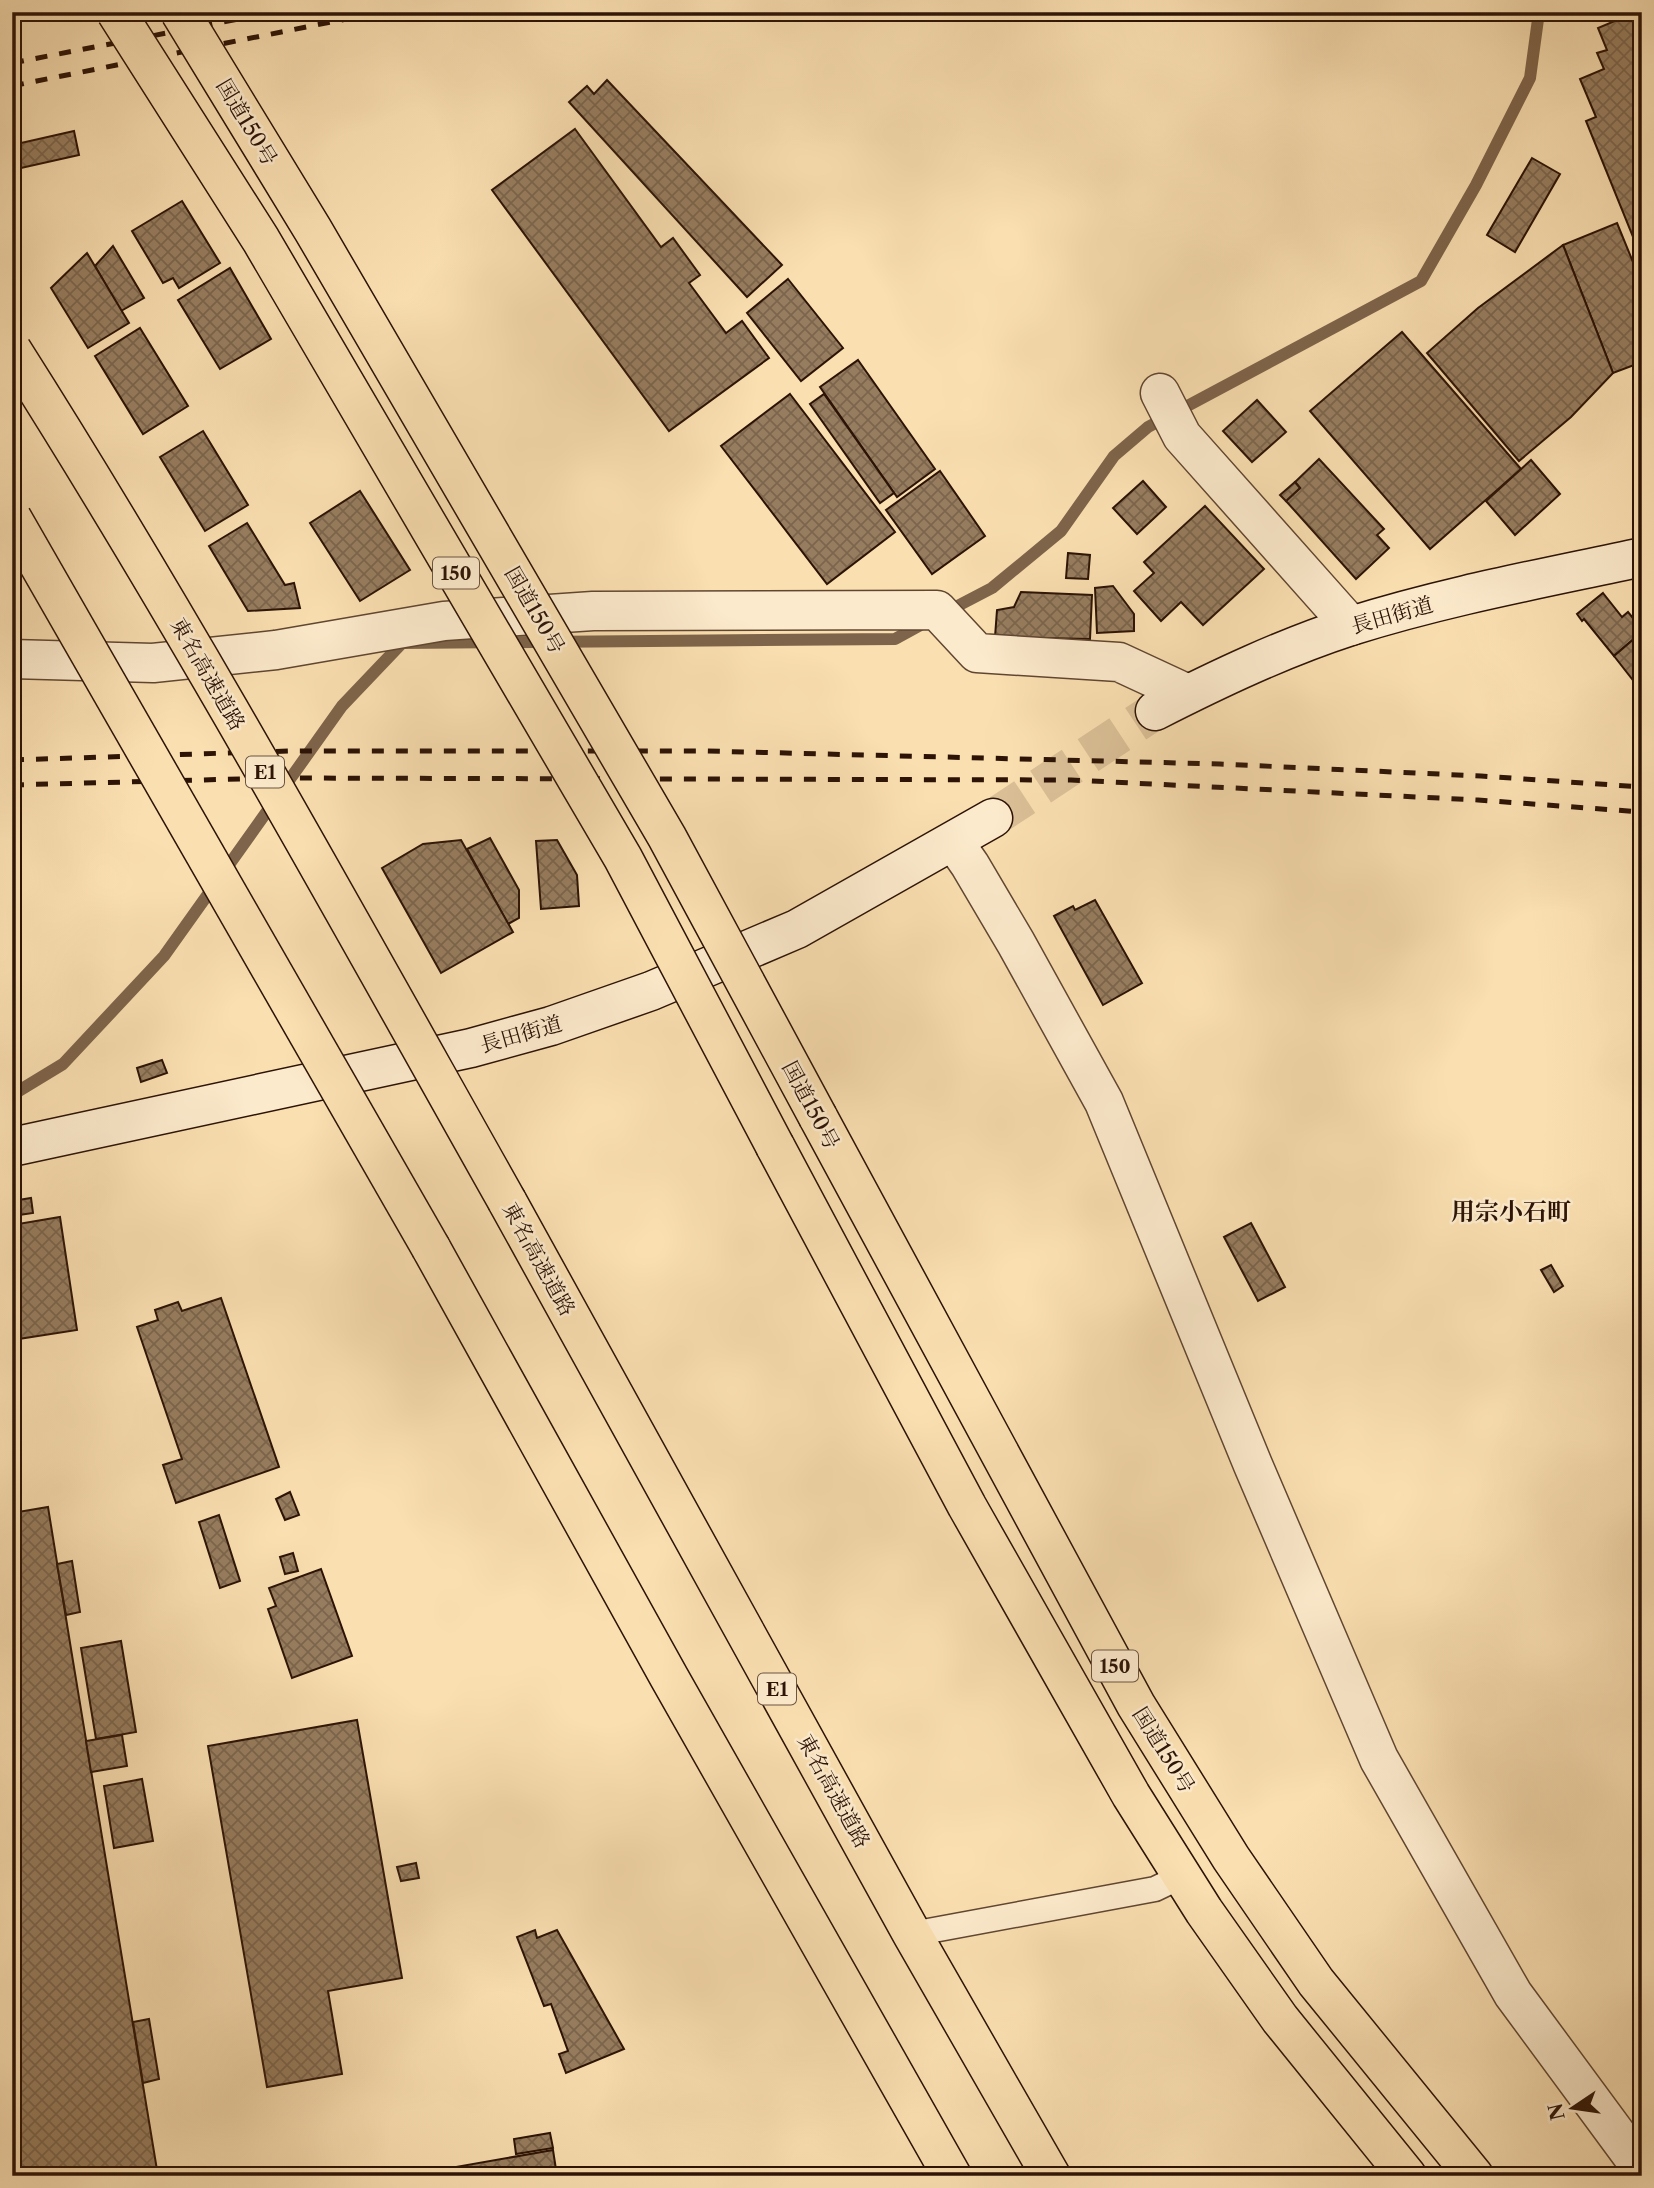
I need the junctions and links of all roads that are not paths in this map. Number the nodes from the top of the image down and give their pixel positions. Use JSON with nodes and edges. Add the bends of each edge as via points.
{"nodes":[{"id":1,"x":116,"y":12,"type":"edge"},
{"id":2,"x":180,"y":12,"type":"edge"},
{"id":3,"x":12,"y":349,"type":"edge"},
{"id":4,"x":1160,"y":393,"type":"dead end"},
{"id":5,"x":12,"y":518,"type":"edge"},
{"id":6,"x":1642,"y":557,"type":"edge"},
{"id":7,"x":1351,"y":626,"type":"junction"},
{"id":8,"x":12,"y":659,"type":"edge"},
{"id":9,"x":1188,"y":694,"type":"junction"},
{"id":10,"x":1155,"y":711,"type":"tunnel mouth"},
{"id":11,"x":993,"y":817,"type":"tunnel mouth"},
{"id":12,"x":954,"y":842,"type":"junction"},
{"id":13,"x":12,"y":1147,"type":"edge"},
{"id":14,"x":1182,"y":1876,"type":"junction"},
{"id":15,"x":912,"y":1934,"type":"junction"},
{"id":16,"x":1642,"y":2169,"type":"edge"},
{"id":17,"x":952,"y":2176,"type":"edge"},
{"id":18,"x":1051,"y":2176,"type":"edge"},
{"id":19,"x":1407,"y":2176,"type":"edge"},
{"id":20,"x":1474,"y":2176,"type":"edge"}],
"edges":[{"from":1,"to":14,"type":"highway","number":"150","bridge":true,"via":[[261,240],[609,834],[967,1506]]},
{"from":2,"to":20,"type":"highway","name":"国道150号","number":"150","bridge":true,"via":[[313,230],[667,837],[1136,1705],[1223,1846],[1316,1982]]},
{"from":3,"to":15,"type":"highway","name":"東名高速道路","number":"E1","bridge":true,"via":[[93,477],[292,819]]},
{"from":4,"to":7,"type":"street","via":[[1182,436]]},
{"from":5,"to":17,"type":"highway","bridge":true,"via":[[431,1248]]},
{"from":6,"to":7,"type":"street","name":"長田街道"},
{"from":7,"to":9,"type":"street","name":"長田街道","via":[[1301,643]]},
{"from":8,"to":9,"type":"street","via":[[153,663],[276,650],[444,621],[593,611],[937,610],[977,653],[1119,662]]},
{"from":9,"to":10,"type":"street","name":"長田街道"},
{"from":11,"to":12,"type":"street","name":"長田街道"},
{"from":12,"to":13,"type":"street","name":"長田街道","via":[[797,929],[651,991],[551,1026],[471,1048]]},
{"from":12,"to":16,"type":"street","via":[[1104,1102],[1379,1759],[1513,1994]]},
{"from":14,"to":15,"type":"lane","via":[[1155,1889]]},
{"from":14,"to":19,"type":"highway","number":"150","via":[[1280,2019]]},
{"from":15,"to":18,"type":"highway","name":"東名高速道路","number":"E1"}]}
